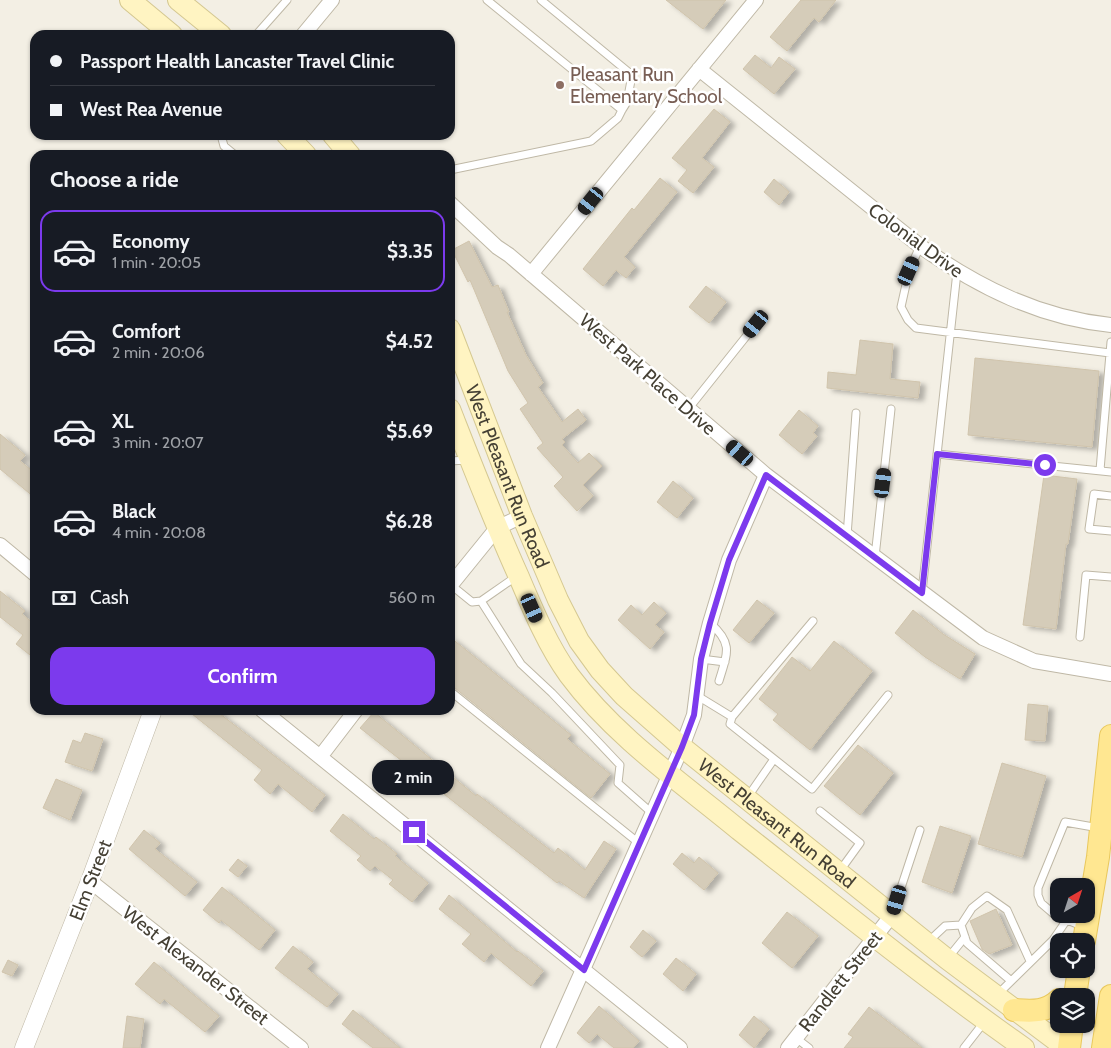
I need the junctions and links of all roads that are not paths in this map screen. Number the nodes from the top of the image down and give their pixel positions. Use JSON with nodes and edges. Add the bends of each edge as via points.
{"nodes":[{"id":1,"x":130,"y":0,"type":"edge"},
{"id":2,"x":286,"y":0,"type":"edge"},
{"id":3,"x":332,"y":0,"type":"edge"},
{"id":4,"x":487,"y":0,"type":"edge"},
{"id":5,"x":541,"y":0,"type":"edge"},
{"id":6,"x":756,"y":0,"type":"edge"},
{"id":7,"x":187,"y":5,"type":"edge"},
{"id":8,"x":166,"y":30,"type":"edge"},
{"id":9,"x":215,"y":30,"type":"edge"},
{"id":10,"x":260,"y":30,"type":"edge"},
{"id":11,"x":307,"y":30,"type":"edge"},
{"id":12,"x":699,"y":69,"type":"junction"},
{"id":13,"x":622,"y":110,"type":"junction"},
{"id":14,"x":222,"y":140,"type":"edge"},
{"id":15,"x":292,"y":140,"type":"edge"},
{"id":16,"x":337,"y":140,"type":"edge"},
{"id":17,"x":229,"y":150,"type":"edge"},
{"id":18,"x":301,"y":150,"type":"edge"},
{"id":19,"x":346,"y":150,"type":"edge"},
{"id":20,"x":455,"y":169,"type":"edge"},
{"id":21,"x":455,"y":208,"type":"edge"},
{"id":22,"x":920,"y":246,"type":"junction"},
{"id":23,"x":957,"y":272,"type":"junction"},
{"id":24,"x":531,"y":274,"type":"junction"},
{"id":25,"x":756,"y":324,"type":"dead end"},
{"id":26,"x":1111,"y":325,"type":"edge"},
{"id":27,"x":950,"y":332,"type":"junction"},
{"id":28,"x":455,"y":342,"type":"edge"},
{"id":29,"x":1111,"y":342,"type":"edge"},
{"id":30,"x":1110,"y":353,"type":"junction"},
{"id":31,"x":689,"y":408,"type":"junction"},
{"id":32,"x":891,"y":408,"type":"dead end"},
{"id":33,"x":856,"y":413,"type":"dead end"},
{"id":34,"x":455,"y":422,"type":"edge"},
{"id":35,"x":937,"y":454,"type":"junction"},
{"id":36,"x":470,"y":459,"type":"junction"},
{"id":37,"x":455,"y":460,"type":"edge"},
{"id":38,"x":1100,"y":470,"type":"junction"},
{"id":39,"x":1111,"y":472,"type":"edge"},
{"id":40,"x":766,"y":475,"type":"junction"},
{"id":41,"x":1111,"y":496,"type":"edge"},
{"id":42,"x":522,"y":516,"type":"junction"},
{"id":43,"x":497,"y":528,"type":"junction"},
{"id":44,"x":1111,"y":531,"type":"edge"},
{"id":45,"x":846,"y":536,"type":"junction"},
{"id":46,"x":0,"y":545,"type":"edge"},
{"id":47,"x":875,"y":558,"type":"junction"},
{"id":48,"x":30,"y":570,"type":"edge"},
{"id":49,"x":518,"y":575,"type":"junction"},
{"id":50,"x":1111,"y":577,"type":"edge"},
{"id":51,"x":455,"y":580,"type":"edge"},
{"id":52,"x":455,"y":588,"type":"edge"},
{"id":53,"x":922,"y":593,"type":"junction"},
{"id":54,"x":481,"y":600,"type":"junction"},
{"id":55,"x":813,"y":621,"type":"dead end"},
{"id":56,"x":710,"y":623,"type":"junction"},
{"id":57,"x":1080,"y":637,"type":"dead end"},
{"id":58,"x":701,"y":659,"type":"junction"},
{"id":59,"x":725,"y":662,"type":"junction"},
{"id":60,"x":1111,"y":674,"type":"edge"},
{"id":61,"x":719,"y":681,"type":"dead end"},
{"id":62,"x":455,"y":694,"type":"edge"},
{"id":63,"x":696,"y":695,"type":"junction"},
{"id":64,"x":888,"y":695,"type":"dead end"},
{"id":65,"x":151,"y":715,"type":"edge"},
{"id":66,"x":268,"y":715,"type":"edge"},
{"id":67,"x":352,"y":715,"type":"edge"},
{"id":68,"x":732,"y":717,"type":"junction"},
{"id":69,"x":1111,"y":736,"type":"edge"},
{"id":70,"x":682,"y":747,"type":"junction"},
{"id":71,"x":320,"y":757,"type":"junction"},
{"id":72,"x":774,"y":759,"type":"junction"},
{"id":73,"x":671,"y":775,"type":"junction"},
{"id":74,"x":746,"y":798,"type":"junction"},
{"id":75,"x":820,"y":811,"type":"dead end"},
{"id":76,"x":654,"y":814,"type":"junction"},
{"id":77,"x":1106,"y":829,"type":"edge"},
{"id":78,"x":920,"y":830,"type":"dead end"},
{"id":79,"x":640,"y":844,"type":"junction"},
{"id":80,"x":839,"y":872,"type":"junction"},
{"id":81,"x":90,"y":881,"type":"junction"},
{"id":82,"x":892,"y":914,"type":"junction"},
{"id":83,"x":961,"y":925,"type":"junction"},
{"id":84,"x":1079,"y":930,"type":"edge"},
{"id":85,"x":965,"y":937,"type":"junction"},
{"id":86,"x":874,"y":938,"type":"junction"},
{"id":87,"x":927,"y":943,"type":"junction"},
{"id":88,"x":947,"y":959,"type":"junction"},
{"id":89,"x":1030,"y":961,"type":"junction"},
{"id":90,"x":584,"y":970,"type":"junction"},
{"id":91,"x":1010,"y":980,"type":"junction"},
{"id":92,"x":996,"y":996,"type":"junction"},
{"id":93,"x":1111,"y":996,"type":"edge"},
{"id":94,"x":1050,"y":1006,"type":"edge"},
{"id":95,"x":1014,"y":1010,"type":"junction"},
{"id":96,"x":986,"y":1020,"type":"junction"},
{"id":97,"x":1070,"y":1033,"type":"edge"},
{"id":98,"x":792,"y":1043,"type":"edge"},
{"id":99,"x":24,"y":1048,"type":"edge"},
{"id":100,"x":301,"y":1048,"type":"edge"},
{"id":101,"x":548,"y":1048,"type":"edge"},
{"id":102,"x":680,"y":1048,"type":"edge"},
{"id":103,"x":809,"y":1048,"type":"edge"},
{"id":104,"x":964,"y":1048,"type":"edge"},
{"id":105,"x":1024,"y":1048,"type":"edge"},
{"id":106,"x":1068,"y":1048,"type":"edge"},
{"id":107,"x":1103,"y":1048,"type":"edge"}],
"edges":[{"from":1,"to":8,"type":"main road"},
{"from":2,"to":10,"type":"lane"},
{"from":3,"to":11,"type":"street"},
{"from":4,"to":13,"type":"lane"},
{"from":5,"to":13,"type":"lane","via":[[632,75],[627,102]]},
{"from":6,"to":12,"type":"street"},
{"from":7,"to":9,"type":"main road"},
{"from":12,"to":22,"type":"street","name":"Colonial Drive"},
{"from":12,"to":24,"type":"street"},
{"from":13,"to":20,"type":"lane","via":[[618,118],[591,141]]},
{"from":14,"to":17,"type":"lane"},
{"from":15,"to":18,"type":"main road"},
{"from":16,"to":19,"type":"main road"},
{"from":21,"to":24,"type":"street","name":"West Park Place Drive","via":[[497,248]]},
{"from":22,"to":23,"type":"street","name":"Colonial Drive"},
{"from":22,"to":27,"type":"lane","via":[[909,271],[901,307],[916,328]]},
{"from":23,"to":26,"type":"street","name":"Colonial Drive","via":[[1014,302],[1057,315]]},
{"from":23,"to":27,"type":"lane"},
{"from":24,"to":31,"type":"street","name":"West Park Place Drive"},
{"from":25,"to":31,"type":"lane"},
{"from":27,"to":30,"type":"lane"},
{"from":27,"to":35,"type":"lane"},
{"from":28,"to":42,"type":"main road","name":"West Pleasant Run Road"},
{"from":29,"to":30,"type":"lane"},
{"from":30,"to":38,"type":"lane"},
{"from":31,"to":40,"type":"street","name":"West Park Place Drive"},
{"from":32,"to":47,"type":"lane"},
{"from":33,"to":45,"type":"lane"},
{"from":34,"to":36,"type":"main road","name":"West Pleasant Run Road"},
{"from":35,"to":38,"type":"lane"},
{"from":35,"to":53,"type":"lane"},
{"from":36,"to":37,"type":"lane"},
{"from":36,"to":43,"type":"main road","name":"West Pleasant Run Road"},
{"from":38,"to":39,"type":"lane"},
{"from":40,"to":45,"type":"street","name":"West Park Place Drive"},
{"from":40,"to":56,"type":"street","via":[[729,560]]},
{"from":41,"to":44,"type":"lane","via":[[1094,494],[1089,530]]},
{"from":42,"to":43,"type":"street"},
{"from":42,"to":70,"type":"main road","name":"West Pleasant Run Road","via":[[558,600],[584,648],[624,696]]},
{"from":43,"to":49,"type":"main road","name":"West Pleasant Run Road"},
{"from":43,"to":51,"type":"street"},
{"from":45,"to":47,"type":"street","name":"West Park Place Drive"},
{"from":46,"to":48,"type":"street"},
{"from":47,"to":53,"type":"street","name":"West Park Place Drive"},
{"from":49,"to":54,"type":"lane"},
{"from":49,"to":73,"type":"main road","name":"West Pleasant Run Road","via":[[540,626],[569,675],[623,734]]},
{"from":50,"to":57,"type":"lane","via":[[1086,575]]},
{"from":52,"to":54,"type":"lane","via":[[472,602]]},
{"from":53,"to":60,"type":"street","name":"West Park Place Drive","via":[[983,638],[1034,661]]},
{"from":54,"to":76,"type":"lane","via":[[521,664],[620,765],[618,784]]},
{"from":55,"to":68,"type":"lane"},
{"from":56,"to":58,"type":"street"},
{"from":56,"to":59,"type":"lane","via":[[723,635],[728,653]]},
{"from":58,"to":59,"type":"lane"},
{"from":58,"to":63,"type":"street"},
{"from":59,"to":61,"type":"lane"},
{"from":62,"to":79,"type":"lane"},
{"from":63,"to":68,"type":"lane"},
{"from":63,"to":70,"type":"street","via":[[694,715]]},
{"from":64,"to":72,"type":"lane","via":[[812,789]]},
{"from":65,"to":81,"type":"street","name":"Elm Street"},
{"from":66,"to":71,"type":"street"},
{"from":67,"to":71,"type":"street"},
{"from":68,"to":72,"type":"lane","via":[[730,724]]},
{"from":69,"to":77,"type":"main road"},
{"from":70,"to":73,"type":"street"},
{"from":70,"to":74,"type":"main road","name":"West Pleasant Run Road"},
{"from":71,"to":90,"type":"street"},
{"from":72,"to":74,"type":"lane"},
{"from":73,"to":76,"type":"street"},
{"from":73,"to":86,"type":"main road","name":"West Pleasant Run Road"},
{"from":74,"to":80,"type":"main road","name":"West Pleasant Run Road"},
{"from":75,"to":80,"type":"lane","via":[[860,843]]},
{"from":76,"to":79,"type":"street"},
{"from":77,"to":84,"type":"main road"},
{"from":77,"to":84,"type":"lane","via":[[1065,822],[1038,888],[1041,903]]},
{"from":78,"to":82,"type":"lane"},
{"from":79,"to":90,"type":"street"},
{"from":80,"to":82,"type":"main road","name":"West Pleasant Run Road"},
{"from":81,"to":99,"type":"street","name":"Elm Street"},
{"from":81,"to":100,"type":"street","name":"West Alexander Street"},
{"from":82,"to":86,"type":"street","name":"Randlett Street"},
{"from":82,"to":87,"type":"main road","name":"West Pleasant Run Road"},
{"from":83,"to":85,"type":"lane"},
{"from":83,"to":87,"type":"lane","via":[[945,926]]},
{"from":83,"to":89,"type":"lane","via":[[972,908],[987,896],[1007,910]]},
{"from":84,"to":89,"type":"lane","via":[[1053,940]]},
{"from":85,"to":88,"type":"lane"},
{"from":85,"to":91,"type":"lane","via":[[980,956]]},
{"from":86,"to":96,"type":"main road","name":"West Pleasant Run Road"},
{"from":86,"to":98,"type":"street","name":"Randlett Street"},
{"from":87,"to":88,"type":"main road","name":"West Pleasant Run Road"},
{"from":88,"to":92,"type":"main road","name":"West Pleasant Run Road"},
{"from":89,"to":91,"type":"lane"},
{"from":90,"to":101,"type":"street"},
{"from":90,"to":102,"type":"street"},
{"from":91,"to":92,"type":"lane"},
{"from":92,"to":95,"type":"main road","name":"West Pleasant Run Road"},
{"from":93,"to":107,"type":"main road"},
{"from":94,"to":95,"type":"main road","via":[[1034,1012]]},
{"from":95,"to":106,"type":"main road","name":"West Pleasant Run Road"},
{"from":96,"to":104,"type":"lane"},
{"from":96,"to":105,"type":"main road","name":"West Pleasant Run Road"},
{"from":97,"to":106,"type":"main road"},
{"from":98,"to":103,"type":"lane"}]}
